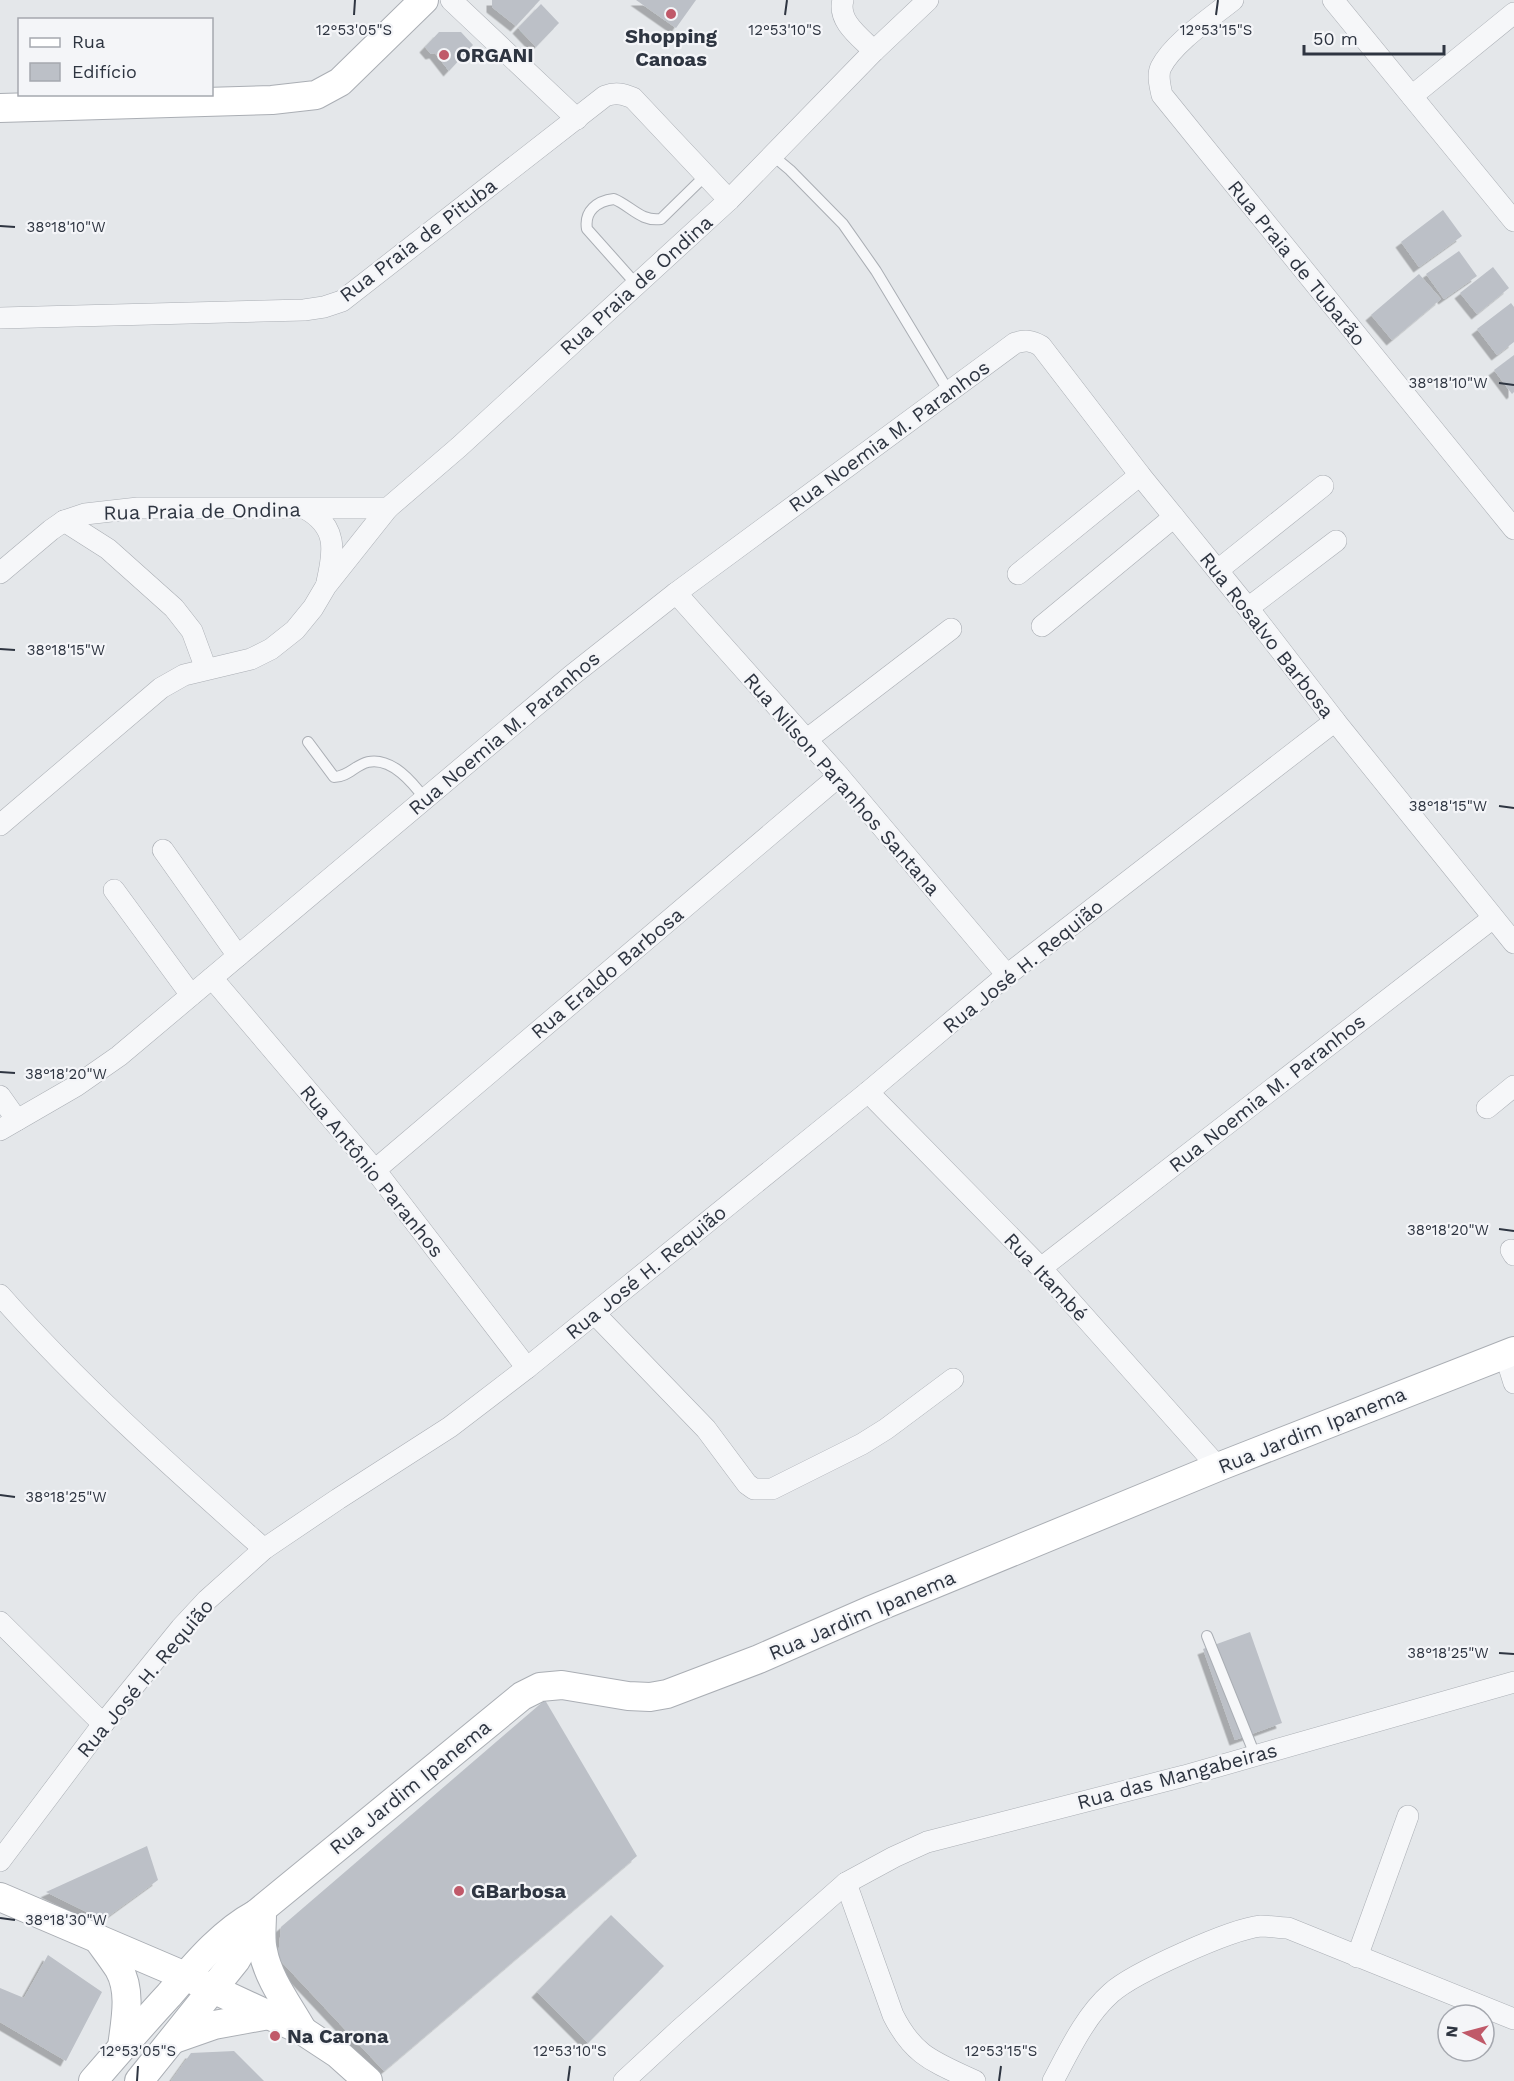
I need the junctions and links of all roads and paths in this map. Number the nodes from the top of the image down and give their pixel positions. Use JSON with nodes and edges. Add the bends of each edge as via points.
{"nodes":[{"id":1,"x":424,"y":0,"type":"edge"},
{"id":2,"x":451,"y":0,"type":"edge"},
{"id":3,"x":928,"y":0,"type":"edge"},
{"id":4,"x":1233,"y":0,"type":"edge"},
{"id":5,"x":1333,"y":0,"type":"edge"},
{"id":6,"x":839,"y":2,"type":"edge"},
{"id":7,"x":1514,"y":13,"type":"edge"},
{"id":8,"x":873,"y":51,"type":"junction"},
{"id":9,"x":1412,"y":96,"type":"junction"},
{"id":10,"x":0,"y":108,"type":"edge"},
{"id":11,"x":577,"y":119,"type":"junction"},
{"id":12,"x":772,"y":155,"type":"junction"},
{"id":13,"x":706,"y":175,"type":"junction"},
{"id":14,"x":729,"y":200,"type":"junction"},
{"id":15,"x":1514,"y":221,"type":"edge"},
{"id":16,"x":636,"y":284,"type":"junction"},
{"id":17,"x":0,"y":318,"type":"edge"},
{"id":18,"x":1015,"y":343,"type":"joint"},
{"id":19,"x":949,"y":392,"type":"junction"},
{"id":20,"x":1140,"y":475,"type":"junction"},
{"id":21,"x":1323,"y":486,"type":"dead end"},
{"id":22,"x":306,"y":508,"type":"junction"},
{"id":23,"x":388,"y":508,"type":"junction"},
{"id":24,"x":1174,"y":517,"type":"junction"},
{"id":25,"x":64,"y":521,"type":"junction"},
{"id":26,"x":1514,"y":529,"type":"edge"},
{"id":27,"x":1336,"y":541,"type":"dead end"},
{"id":28,"x":1218,"y":570,"type":"junction"},
{"id":29,"x":0,"y":573,"type":"edge"},
{"id":30,"x":1018,"y":574,"type":"dead end"},
{"id":31,"x":326,"y":586,"type":"junction"},
{"id":32,"x":676,"y":593,"type":"junction"},
{"id":33,"x":1248,"y":608,"type":"junction"},
{"id":34,"x":1042,"y":626,"type":"dead end"},
{"id":35,"x":951,"y":629,"type":"dead end"},
{"id":36,"x":206,"y":669,"type":"junction"},
{"id":37,"x":1335,"y":721,"type":"junction"},
{"id":38,"x":806,"y":740,"type":"junction"},
{"id":39,"x":308,"y":742,"type":"dead end"},
{"id":40,"x":839,"y":776,"type":"junction"},
{"id":41,"x":425,"y":799,"type":"junction"},
{"id":42,"x":0,"y":825,"type":"edge"},
{"id":43,"x":164,"y":850,"type":"dead end"},
{"id":44,"x":114,"y":890,"type":"dead end"},
{"id":45,"x":1493,"y":918,"type":"junction"},
{"id":46,"x":1514,"y":943,"type":"edge"},
{"id":47,"x":238,"y":956,"type":"junction"},
{"id":48,"x":1007,"y":975,"type":"junction"},
{"id":49,"x":213,"y":978,"type":"junction"},
{"id":50,"x":191,"y":995,"type":"junction"},
{"id":51,"x":1514,"y":1086,"type":"edge"},
{"id":52,"x":868,"y":1092,"type":"junction"},
{"id":53,"x":0,"y":1096,"type":"edge"},
{"id":54,"x":1487,"y":1108,"type":"dead end"},
{"id":55,"x":8,"y":1125,"type":"edge"},
{"id":56,"x":375,"y":1170,"type":"junction"},
{"id":57,"x":1041,"y":1268,"type":"junction"},
{"id":58,"x":0,"y":1295,"type":"edge"},
{"id":59,"x":596,"y":1314,"type":"junction"},
{"id":60,"x":1509,"y":1353,"type":"edge"},
{"id":61,"x":527,"y":1368,"type":"junction"},
{"id":62,"x":953,"y":1379,"type":"dead end"},
{"id":63,"x":1514,"y":1383,"type":"edge"},
{"id":64,"x":1218,"y":1467,"type":"junction"},
{"id":65,"x":264,"y":1549,"type":"junction"},
{"id":66,"x":0,"y":1622,"type":"edge"},
{"id":67,"x":1207,"y":1636,"type":"dead end"},
{"id":68,"x":1514,"y":1682,"type":"edge"},
{"id":69,"x":103,"y":1724,"type":"junction"},
{"id":70,"x":1255,"y":1755,"type":"junction"},
{"id":71,"x":1408,"y":1816,"type":"dead end"},
{"id":72,"x":0,"y":1862,"type":"edge"},
{"id":73,"x":846,"y":1884,"type":"junction"},
{"id":74,"x":0,"y":1897,"type":"edge"},
{"id":75,"x":259,"y":1911,"type":"junction"},
{"id":76,"x":97,"y":1938,"type":"junction"},
{"id":77,"x":1357,"y":1957,"type":"junction"},
{"id":78,"x":185,"y":1976,"type":"junction"},
{"id":79,"x":214,"y":1990,"type":"junction"},
{"id":80,"x":269,"y":2015,"type":"junction"},
{"id":81,"x":1514,"y":2019,"type":"edge"},
{"id":82,"x":303,"y":2031,"type":"junction"},
{"id":83,"x":174,"y":2039,"type":"junction"},
{"id":84,"x":122,"y":2047,"type":"junction"},
{"id":85,"x":93,"y":2081,"type":"edge"},
{"id":86,"x":139,"y":2081,"type":"edge"},
{"id":87,"x":368,"y":2081,"type":"edge"},
{"id":88,"x":624,"y":2081,"type":"edge"},
{"id":89,"x":975,"y":2081,"type":"edge"},
{"id":90,"x":1053,"y":2081,"type":"edge"}],
"edges":[{"from":1,"to":10,"type":"street","via":[[340,82],[316,95],[272,100]]},
{"from":2,"to":11,"type":"street"},
{"from":3,"to":8,"type":"street"},
{"from":4,"to":26,"type":"street","name":"Rua Praia de Tubarão","via":[[1179,43],[1160,68],[1158,82],[1162,94]]},
{"from":5,"to":9,"type":"street"},
{"from":6,"to":8,"type":"street","via":[[846,22]]},
{"from":7,"to":9,"type":"street"},
{"from":8,"to":12,"type":"street","name":"Rua Praia de Ondina"},
{"from":9,"to":15,"type":"street"},
{"from":11,"to":13,"type":"street","name":"Rua Praia de Pituba","via":[[605,96],[623,94],[633,98]]},
{"from":11,"to":17,"type":"street","name":"Rua Praia de Pituba","via":[[342,301],[324,308]]},
{"from":12,"to":14,"type":"street","name":"Rua Praia de Ondina"},
{"from":12,"to":19,"type":"lane","via":[[843,224]]},
{"from":13,"to":14,"type":"street","name":"Rua Praia de Pituba"},
{"from":13,"to":16,"type":"lane","via":[[661,219],[643,218],[614,199],[603,200],[589,211],[587,229]]},
{"from":14,"to":16,"type":"street","name":"Rua Praia de Ondina"},
{"from":16,"to":23,"type":"street","name":"Rua Praia de Ondina"},
{"from":18,"to":19,"type":"street","name":"Rua Noemia M. Paranhos"},
{"from":18,"to":20,"type":"street","name":"Rua Rosalvo Barbosa","via":[[1025,340],[1041,346]]},
{"from":19,"to":32,"type":"street","name":"Rua Noemia M. Paranhos"},
{"from":20,"to":24,"type":"street","name":"Rua Rosalvo Barbosa"},
{"from":20,"to":30,"type":"street"},
{"from":21,"to":28,"type":"street"},
{"from":22,"to":23,"type":"street","name":"Rua Praia de Ondina"},
{"from":22,"to":25,"type":"street","name":"Rua Praia de Ondina","via":[[138,508],[85,514]]},
{"from":22,"to":31,"type":"street","via":[[327,526],[331,540],[333,557]]},
{"from":23,"to":31,"type":"street","name":"Rua Praia de Ondina"},
{"from":24,"to":28,"type":"street","name":"Rua Rosalvo Barbosa"},
{"from":24,"to":34,"type":"street"},
{"from":25,"to":29,"type":"street","name":"Rua Praia de Ondina"},
{"from":25,"to":36,"type":"street","via":[[108,549],[174,608],[192,631]]},
{"from":27,"to":33,"type":"street"},
{"from":28,"to":33,"type":"street","name":"Rua Rosalvo Barbosa"},
{"from":31,"to":36,"type":"street","name":"Rua Praia de Ondina","via":[[295,630],[271,649],[251,659]]},
{"from":32,"to":38,"type":"street","name":"Rua Nilson Paranhos Santana"},
{"from":32,"to":41,"type":"street","name":"Rua Noemia M. Paranhos","via":[[570,676]]},
{"from":33,"to":37,"type":"street","name":"Rua Rosalvo Barbosa"},
{"from":35,"to":38,"type":"street"},
{"from":36,"to":42,"type":"street","name":"Rua Praia de Ondina","via":[[184,675],[161,688]]},
{"from":37,"to":45,"type":"street","name":"Rua Rosalvo Barbosa"},
{"from":37,"to":48,"type":"street","name":"Rua José H. Requião"},
{"from":38,"to":40,"type":"street","name":"Rua Nilson Paranhos Santana"},
{"from":39,"to":41,"type":"lane","via":[[334,777],[342,777],[369,762],[379,763],[411,780]]},
{"from":40,"to":48,"type":"street","name":"Rua Nilson Paranhos Santana"},
{"from":40,"to":56,"type":"street","name":"Rua Eraldo Barbosa"},
{"from":41,"to":47,"type":"street","name":"Rua Noemia M. Paranhos"},
{"from":43,"to":47,"type":"street"},
{"from":44,"to":50,"type":"street"},
{"from":45,"to":46,"type":"street","name":"Rua Rosalvo Barbosa"},
{"from":45,"to":57,"type":"street","name":"Rua Noemia M. Paranhos"},
{"from":47,"to":49,"type":"street","name":"Rua Noemia M. Paranhos"},
{"from":48,"to":52,"type":"street","name":"Rua José H. Requião"},
{"from":49,"to":50,"type":"street","name":"Rua Noemia M. Paranhos"},
{"from":49,"to":56,"type":"street","name":"Rua Antônio Paranhos"},
{"from":50,"to":55,"type":"street","name":"Rua Noemia M. Paranhos","via":[[119,1056]]},
{"from":51,"to":54,"type":"street"},
{"from":52,"to":57,"type":"street","name":"Rua Itambé"},
{"from":52,"to":59,"type":"street","name":"Rua José H. Requião"},
{"from":53,"to":55,"type":"street"},
{"from":56,"to":61,"type":"street","name":"Rua Antônio Paranhos"},
{"from":57,"to":64,"type":"street","name":"Rua Itambé"},
{"from":58,"to":65,"type":"street","via":[[38,1339],[134,1433]]},
{"from":59,"to":61,"type":"street","name":"Rua José H. Requião"},
{"from":59,"to":62,"type":"street","via":[[706,1430],[754,1489],[772,1489],[862,1444]]},
{"from":60,"to":63,"type":"street"},
{"from":60,"to":64,"type":"street","name":"Rua Jardim Ipanema"},
{"from":61,"to":65,"type":"street","name":"Rua José H. Requião","via":[[450,1427]]},
{"from":64,"to":75,"type":"street","name":"Rua Jardim Ipanema","via":[[667,1694],[628,1696],[562,1685],[540,1687],[522,1696]]},
{"from":65,"to":69,"type":"street","name":"Rua José H. Requião","via":[[181,1628]]},
{"from":66,"to":69,"type":"street"},
{"from":67,"to":70,"type":"lane"},
{"from":68,"to":70,"type":"street","name":"Rua das Mangabeiras"},
{"from":69,"to":72,"type":"street","name":"Rua José H. Requião"},
{"from":70,"to":73,"type":"street","name":"Rua das Mangabeiras","via":[[927,1842]]},
{"from":71,"to":77,"type":"street"},
{"from":73,"to":88,"type":"street","name":"Rua das Mangabeiras"},
{"from":73,"to":89,"type":"street","via":[[900,2029],[925,2057]]},
{"from":74,"to":76,"type":"street"},
{"from":75,"to":78,"type":"street","name":"Rua Jardim Ipanema","via":[[238,1923]]},
{"from":75,"to":79,"type":"street","via":[[247,1941]]},
{"from":75,"to":82,"type":"street","via":[[263,1954],[269,1971]]},
{"from":76,"to":78,"type":"street"},
{"from":76,"to":84,"type":"street","via":[[120,1970],[125,1985],[127,2007]]},
{"from":77,"to":81,"type":"street"},
{"from":77,"to":90,"type":"street","via":[[1288,1928],[1261,1926],[1232,1933],[1140,1974],[1111,1992],[1090,2016]]},
{"from":78,"to":79,"type":"street"},
{"from":78,"to":84,"type":"street","name":"Rua Jardim Ipanema"},
{"from":79,"to":80,"type":"street"},
{"from":79,"to":83,"type":"street"},
{"from":80,"to":82,"type":"street"},
{"from":80,"to":83,"type":"street","via":[[214,2025]]},
{"from":82,"to":87,"type":"street","via":[[339,2054]]},
{"from":83,"to":86,"type":"street"},
{"from":84,"to":85,"type":"street","name":"Rua Jardim Ipanema"}]}
